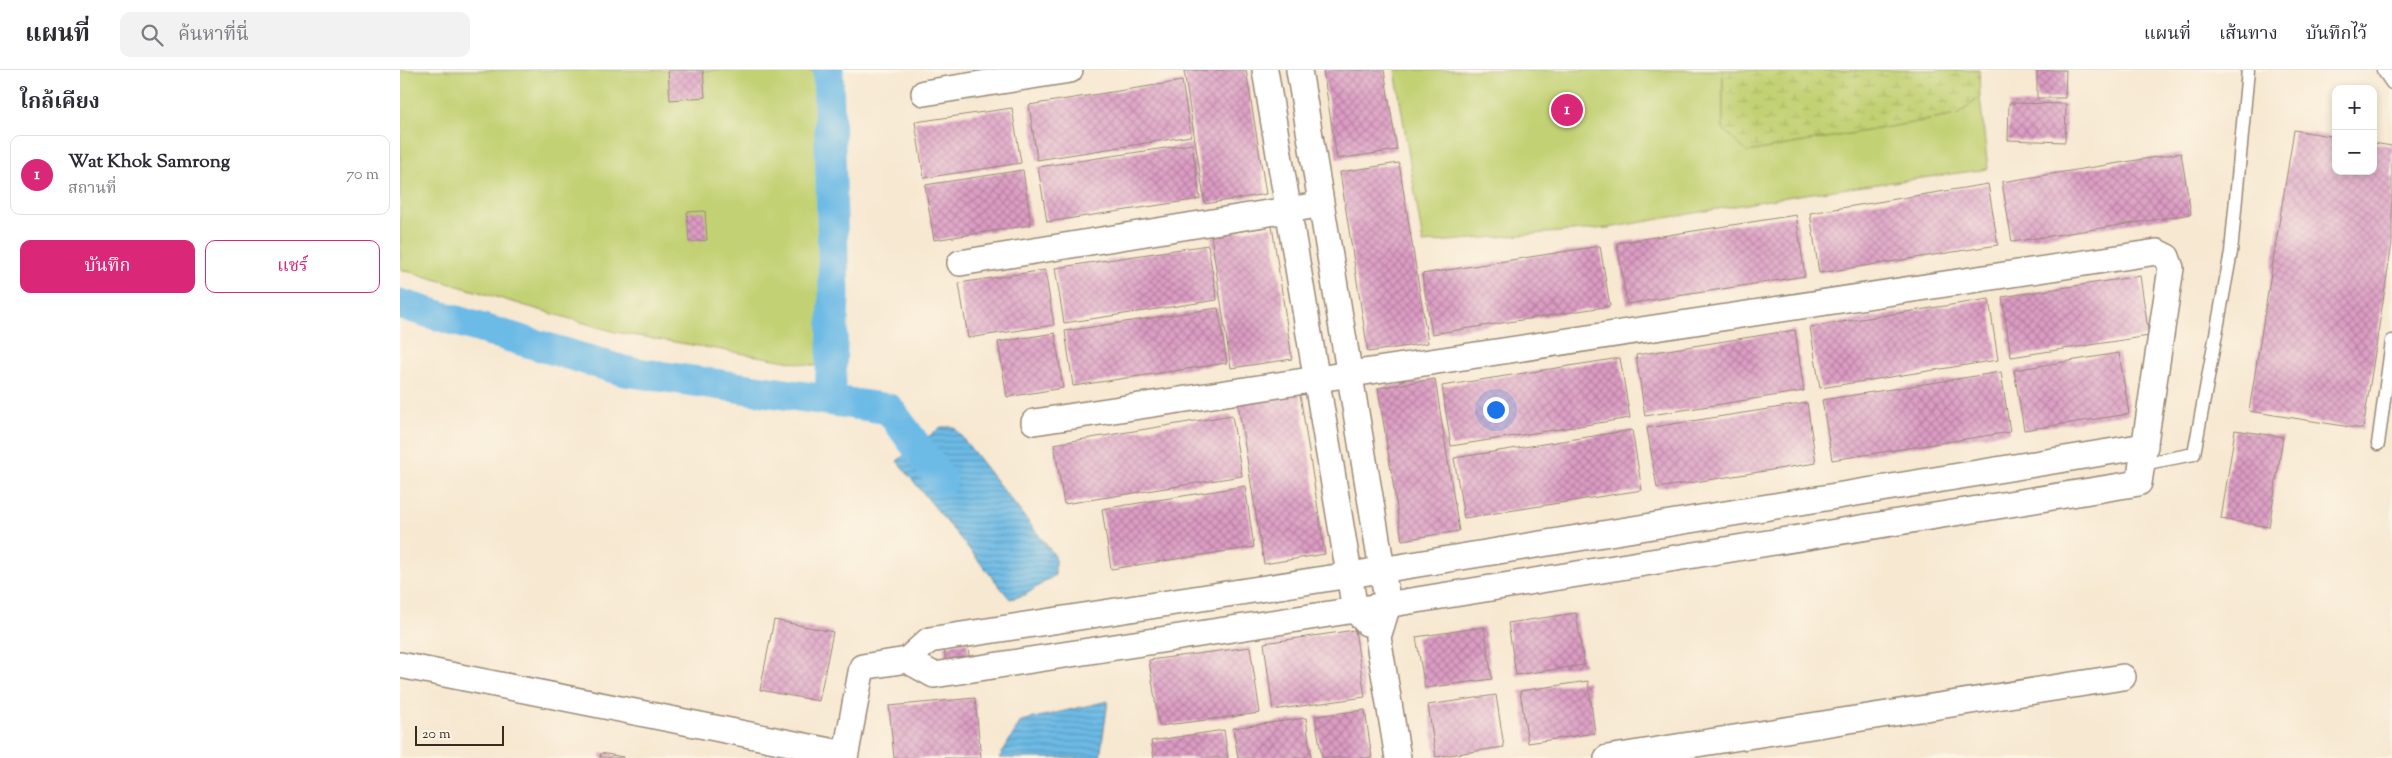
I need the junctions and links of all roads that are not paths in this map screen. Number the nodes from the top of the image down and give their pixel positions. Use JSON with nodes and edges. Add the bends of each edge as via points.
{"nodes":[{"id":1,"x":1070,"y":70,"type":"edge"},
{"id":2,"x":1265,"y":70,"type":"edge"},
{"id":3,"x":1299,"y":70,"type":"edge"},
{"id":4,"x":2248,"y":70,"type":"edge"},
{"id":5,"x":2383,"y":70,"type":"edge"},
{"id":6,"x":2392,"y":83,"type":"edge"},
{"id":7,"x":924,"y":93,"type":"dead end"},
{"id":8,"x":1307,"y":118,"type":"junction"},
{"id":9,"x":1274,"y":124,"type":"junction"},
{"id":10,"x":1322,"y":205,"type":"junction"},
{"id":11,"x":1289,"y":210,"type":"junction"},
{"id":12,"x":960,"y":263,"type":"dead end"},
{"id":13,"x":1335,"y":286,"type":"junction"},
{"id":14,"x":1302,"y":292,"type":"junction"},
{"id":15,"x":2392,"y":341,"type":"edge"},
{"id":16,"x":1350,"y":373,"type":"junction"},
{"id":17,"x":1317,"y":378,"type":"junction"},
{"id":18,"x":1034,"y":422,"type":"dead end"},
{"id":19,"x":2378,"y":444,"type":"dead end"},
{"id":20,"x":2144,"y":455,"type":"junction"},
{"id":21,"x":1364,"y":460,"type":"junction"},
{"id":22,"x":1331,"y":465,"type":"junction"},
{"id":23,"x":1994,"y":471,"type":"junction"},
{"id":24,"x":1900,"y":486,"type":"junction"},
{"id":25,"x":1804,"y":502,"type":"junction"},
{"id":26,"x":1999,"y":506,"type":"junction"},
{"id":27,"x":1713,"y":516,"type":"junction"},
{"id":28,"x":1906,"y":521,"type":"junction"},
{"id":29,"x":1624,"y":531,"type":"junction"},
{"id":30,"x":1809,"y":537,"type":"junction"},
{"id":31,"x":1530,"y":546,"type":"junction"},
{"id":32,"x":1719,"y":551,"type":"junction"},
{"id":33,"x":1630,"y":566,"type":"junction"},
{"id":34,"x":1382,"y":570,"type":"junction"},
{"id":35,"x":1350,"y":575,"type":"junction"},
{"id":36,"x":1536,"y":581,"type":"junction"},
{"id":37,"x":1264,"y":588,"type":"junction"},
{"id":38,"x":1198,"y":599,"type":"junction"},
{"id":39,"x":1388,"y":605,"type":"junction"},
{"id":40,"x":1132,"y":609,"type":"junction"},
{"id":41,"x":1355,"y":610,"type":"junction"},
{"id":42,"x":1053,"y":621,"type":"junction"},
{"id":43,"x":1269,"y":623,"type":"junction"},
{"id":44,"x":982,"y":632,"type":"junction"},
{"id":45,"x":1204,"y":634,"type":"junction"},
{"id":46,"x":1378,"y":637,"type":"junction"},
{"id":47,"x":1138,"y":644,"type":"junction"},
{"id":48,"x":1058,"y":656,"type":"junction"},
{"id":49,"x":907,"y":660,"type":"junction"},
{"id":50,"x":400,"y":664,"type":"edge"},
{"id":51,"x":988,"y":667,"type":"junction"},
{"id":52,"x":2123,"y":677,"type":"dead end"},
{"id":53,"x":845,"y":756,"type":"edge"},
{"id":54,"x":1398,"y":758,"type":"edge"},
{"id":55,"x":1607,"y":758,"type":"edge"}],
"edges":[{"from":1,"to":7,"type":"street"},
{"from":2,"to":9,"type":"street"},
{"from":3,"to":8,"type":"street"},
{"from":4,"to":20,"type":"lane","via":[[2231,252],[2194,454]]},
{"from":5,"to":6,"type":"lane"},
{"from":8,"to":9,"type":"street"},
{"from":8,"to":10,"type":"street"},
{"from":9,"to":11,"type":"street"},
{"from":10,"to":11,"type":"street"},
{"from":10,"to":13,"type":"street"},
{"from":11,"to":12,"type":"street"},
{"from":11,"to":14,"type":"street"},
{"from":13,"to":14,"type":"street"},
{"from":13,"to":16,"type":"street"},
{"from":14,"to":17,"type":"street"},
{"from":15,"to":19,"type":"lane"},
{"from":16,"to":17,"type":"street"},
{"from":16,"to":20,"type":"street","via":[[2157,252],[2167,257],[2171,268]]},
{"from":16,"to":21,"type":"street"},
{"from":17,"to":18,"type":"street"},
{"from":17,"to":22,"type":"street"},
{"from":20,"to":23,"type":"street"},
{"from":20,"to":26,"type":"street","via":[[2139,483]]},
{"from":21,"to":22,"type":"street"},
{"from":21,"to":34,"type":"street"},
{"from":22,"to":35,"type":"street"},
{"from":23,"to":24,"type":"street"},
{"from":23,"to":26,"type":"street"},
{"from":24,"to":25,"type":"street"},
{"from":24,"to":28,"type":"street"},
{"from":25,"to":27,"type":"street"},
{"from":25,"to":30,"type":"street"},
{"from":26,"to":28,"type":"street"},
{"from":27,"to":29,"type":"street"},
{"from":27,"to":32,"type":"street"},
{"from":28,"to":30,"type":"street"},
{"from":29,"to":31,"type":"street"},
{"from":29,"to":33,"type":"street"},
{"from":30,"to":32,"type":"street"},
{"from":31,"to":34,"type":"street"},
{"from":31,"to":36,"type":"street"},
{"from":32,"to":33,"type":"street"},
{"from":33,"to":36,"type":"street"},
{"from":34,"to":35,"type":"street"},
{"from":34,"to":39,"type":"street"},
{"from":35,"to":37,"type":"street"},
{"from":35,"to":41,"type":"street"},
{"from":36,"to":39,"type":"street"},
{"from":37,"to":38,"type":"street"},
{"from":37,"to":43,"type":"street"},
{"from":38,"to":40,"type":"street"},
{"from":38,"to":45,"type":"street"},
{"from":39,"to":41,"type":"street"},
{"from":39,"to":46,"type":"street"},
{"from":40,"to":42,"type":"street"},
{"from":40,"to":47,"type":"street"},
{"from":41,"to":43,"type":"street"},
{"from":41,"to":46,"type":"street"},
{"from":42,"to":44,"type":"street"},
{"from":42,"to":48,"type":"street"},
{"from":43,"to":45,"type":"street"},
{"from":44,"to":49,"type":"street","via":[[929,640]]},
{"from":44,"to":51,"type":"street"},
{"from":45,"to":47,"type":"street"},
{"from":46,"to":54,"type":"street"},
{"from":47,"to":48,"type":"street"},
{"from":48,"to":51,"type":"street"},
{"from":49,"to":51,"type":"street","via":[[934,675]]},
{"from":49,"to":53,"type":"street","via":[[862,667]]},
{"from":50,"to":53,"type":"street"},
{"from":52,"to":55,"type":"street"}]}
